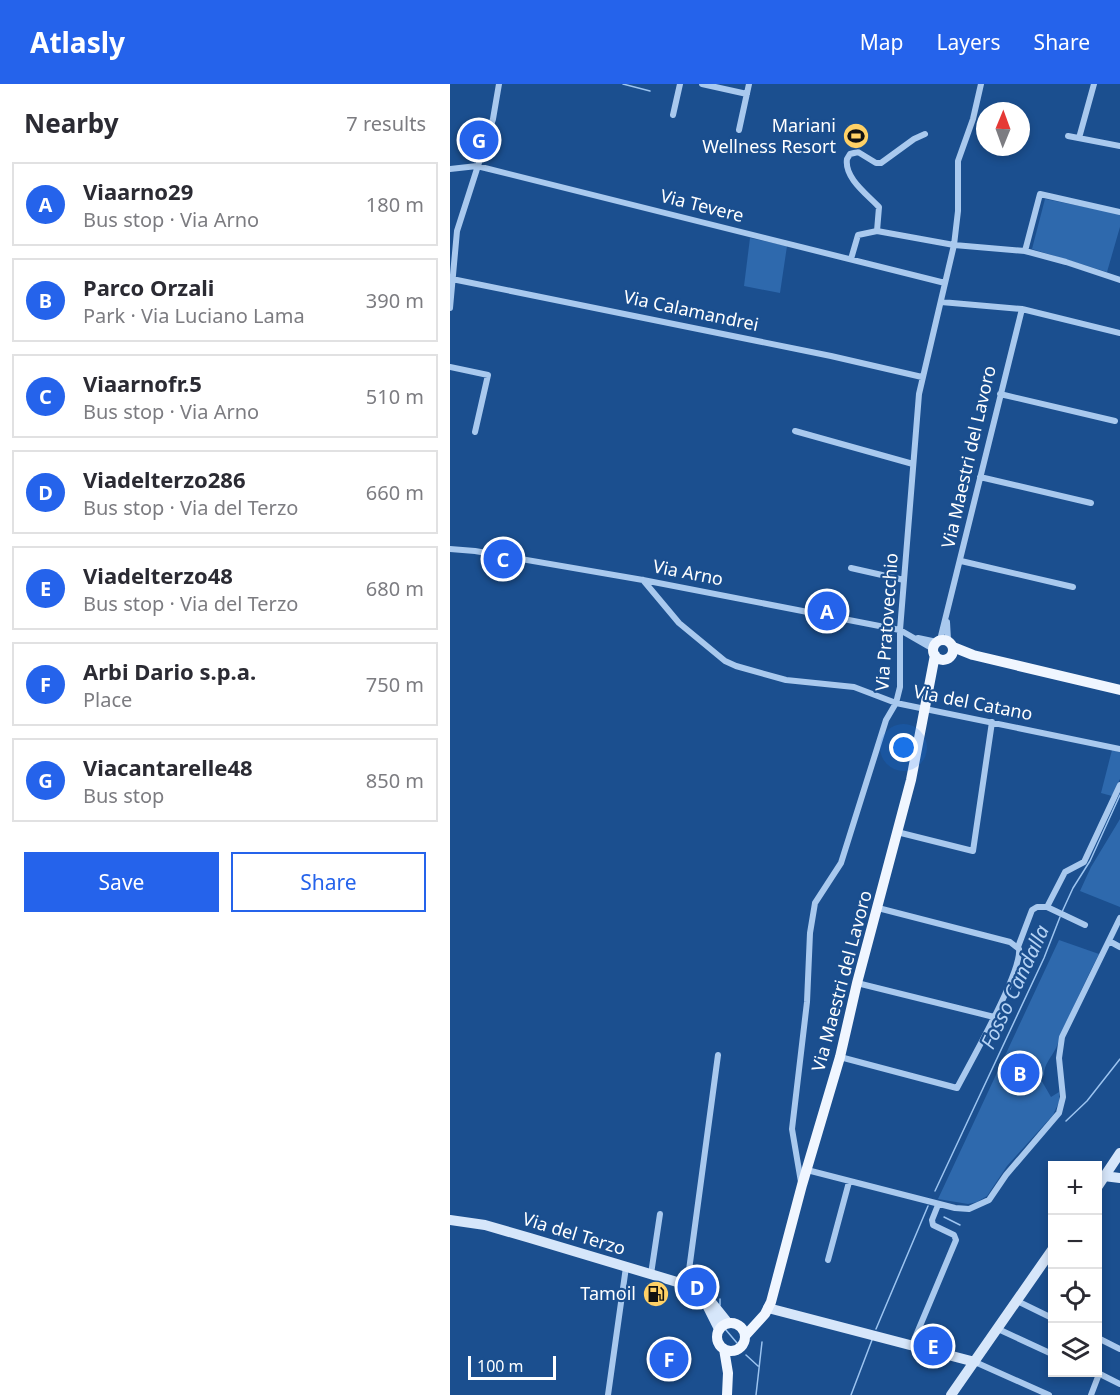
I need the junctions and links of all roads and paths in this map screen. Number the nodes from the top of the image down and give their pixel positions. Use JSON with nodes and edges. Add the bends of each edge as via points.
{"nodes":[{"id":1,"x":499,"y":84,"type":"edge"},
{"id":2,"x":680,"y":84,"type":"edge"},
{"id":3,"x":702,"y":84,"type":"edge"},
{"id":4,"x":749,"y":84,"type":"edge"},
{"id":5,"x":981,"y":84,"type":"edge"},
{"id":6,"x":1094,"y":84,"type":"edge"},
{"id":7,"x":747,"y":93,"type":"junction"},
{"id":8,"x":673,"y":115,"type":"dead end"},
{"id":9,"x":739,"y":130,"type":"dead end"},
{"id":10,"x":925,"y":134,"type":"dead end"},
{"id":11,"x":1068,"y":136,"type":"dead end"},
{"id":12,"x":1079,"y":138,"type":"junction"},
{"id":13,"x":1120,"y":146,"type":"edge"},
{"id":14,"x":477,"y":166,"type":"junction"},
{"id":15,"x":450,"y":169,"type":"edge"},
{"id":16,"x":1119,"y":209,"type":"edge"},
{"id":17,"x":877,"y":231,"type":"junction"},
{"id":18,"x":954,"y":245,"type":"junction"},
{"id":19,"x":1025,"y":251,"type":"junction"},
{"id":20,"x":851,"y":260,"type":"junction"},
{"id":21,"x":452,"y":279,"type":"junction"},
{"id":22,"x":1120,"y":280,"type":"edge"},
{"id":23,"x":945,"y":283,"type":"junction"},
{"id":24,"x":941,"y":302,"type":"junction"},
{"id":25,"x":450,"y":308,"type":"edge"},
{"id":26,"x":1022,"y":309,"type":"junction"},
{"id":27,"x":1120,"y":333,"type":"edge"},
{"id":28,"x":450,"y":367,"type":"edge"},
{"id":29,"x":922,"y":377,"type":"junction"},
{"id":30,"x":1000,"y":394,"type":"junction"},
{"id":31,"x":1115,"y":421,"type":"dead end"},
{"id":32,"x":475,"y":432,"type":"dead end"},
{"id":33,"x":795,"y":432,"type":"dead end"},
{"id":34,"x":913,"y":464,"type":"junction"},
{"id":35,"x":980,"y":477,"type":"junction"},
{"id":36,"x":1091,"y":503,"type":"dead end"},
{"id":37,"x":450,"y":549,"type":"edge"},
{"id":38,"x":961,"y":561,"type":"junction"},
{"id":39,"x":851,"y":568,"type":"dead end"},
{"id":40,"x":643,"y":580,"type":"junction"},
{"id":41,"x":904,"y":580,"type":"junction"},
{"id":42,"x":1073,"y":587,"type":"dead end"},
{"id":43,"x":900,"y":630,"type":"junction"},
{"id":44,"x":943,"y":648,"type":"junction"},
{"id":45,"x":1120,"y":690,"type":"edge"},
{"id":46,"x":896,"y":703,"type":"junction"},
{"id":47,"x":924,"y":709,"type":"junction"},
{"id":48,"x":992,"y":722,"type":"junction"},
{"id":49,"x":1120,"y":749,"type":"edge"},
{"id":50,"x":1120,"y":785,"type":"edge"},
{"id":51,"x":897,"y":832,"type":"junction"},
{"id":52,"x":878,"y":908,"type":"junction"},
{"id":53,"x":1049,"y":908,"type":"junction"},
{"id":54,"x":1120,"y":918,"type":"edge"},
{"id":55,"x":1085,"y":925,"type":"dead end"},
{"id":56,"x":1109,"y":941,"type":"junction"},
{"id":57,"x":1120,"y":946,"type":"edge"},
{"id":58,"x":1018,"y":947,"type":"junction"},
{"id":59,"x":857,"y":983,"type":"junction"},
{"id":60,"x":994,"y":1017,"type":"junction"},
{"id":61,"x":718,"y":1054,"type":"dead end"},
{"id":62,"x":840,"y":1057,"type":"junction"},
{"id":63,"x":1120,"y":1153,"type":"edge"},
{"id":64,"x":807,"y":1170,"type":"junction"},
{"id":65,"x":1104,"y":1176,"type":"junction"},
{"id":66,"x":1102,"y":1179,"type":"edge"},
{"id":67,"x":1120,"y":1179,"type":"edge"},
{"id":68,"x":849,"y":1182,"type":"junction"},
{"id":69,"x":802,"y":1185,"type":"junction"},
{"id":70,"x":937,"y":1205,"type":"junction"},
{"id":71,"x":660,"y":1214,"type":"dead end"},
{"id":72,"x":450,"y":1220,"type":"edge"},
{"id":73,"x":1048,"y":1257,"type":"edge"},
{"id":74,"x":828,"y":1260,"type":"dead end"},
{"id":75,"x":626,"y":1266,"type":"junction"},
{"id":76,"x":651,"y":1274,"type":"junction"},
{"id":77,"x":691,"y":1288,"type":"junction"},
{"id":78,"x":774,"y":1289,"type":"junction"},
{"id":79,"x":1017,"y":1301,"type":"junction"},
{"id":80,"x":768,"y":1308,"type":"junction"},
{"id":81,"x":1048,"y":1316,"type":"edge"},
{"id":82,"x":729,"y":1326,"type":"junction"},
{"id":83,"x":998,"y":1329,"type":"junction"},
{"id":84,"x":745,"y":1336,"type":"junction"},
{"id":85,"x":1102,"y":1340,"type":"edge"},
{"id":86,"x":912,"y":1345,"type":"junction"},
{"id":87,"x":1120,"y":1349,"type":"edge"},
{"id":88,"x":729,"y":1350,"type":"junction"},
{"id":89,"x":1048,"y":1352,"type":"edge"},
{"id":90,"x":975,"y":1362,"type":"junction"},
{"id":91,"x":1102,"y":1375,"type":"edge"},
{"id":92,"x":1096,"y":1377,"type":"edge"},
{"id":93,"x":1120,"y":1384,"type":"edge"},
{"id":94,"x":608,"y":1395,"type":"edge"},
{"id":95,"x":727,"y":1395,"type":"edge"},
{"id":96,"x":951,"y":1395,"type":"edge"},
{"id":97,"x":1049,"y":1395,"type":"edge"},
{"id":98,"x":1091,"y":1395,"type":"edge"}],
"edges":[{"from":1,"to":14,"type":"street","via":[[493,119]]},
{"from":2,"to":8,"type":"street"},
{"from":3,"to":7,"type":"street"},
{"from":4,"to":7,"type":"street"},
{"from":5,"to":18,"type":"street","name":"Via Pratovecchio","via":[[958,161]]},
{"from":6,"to":12,"type":"street"},
{"from":7,"to":9,"type":"street"},
{"from":10,"to":17,"type":"street","via":[[881,163],[858,152],[847,159],[848,169],[866,196],[879,207]]},
{"from":11,"to":12,"type":"street"},
{"from":12,"to":13,"type":"street"},
{"from":14,"to":15,"type":"street","name":"Via Tevere"},
{"from":14,"to":20,"type":"street","name":"Via Tevere"},
{"from":14,"to":21,"type":"street","via":[[457,231]]},
{"from":16,"to":19,"type":"street","via":[[1040,194]]},
{"from":17,"to":18,"type":"street"},
{"from":17,"to":20,"type":"street","via":[[858,235]]},
{"from":18,"to":19,"type":"street"},
{"from":18,"to":23,"type":"street","name":"Via Pratovecchio"},
{"from":19,"to":22,"type":"street"},
{"from":20,"to":23,"type":"street","name":"Via Tevere"},
{"from":21,"to":25,"type":"street"},
{"from":21,"to":29,"type":"street","name":"Via Calamandrei"},
{"from":23,"to":24,"type":"street","name":"Via Pratovecchio"},
{"from":24,"to":26,"type":"street"},
{"from":24,"to":29,"type":"street","name":"Via Pratovecchio"},
{"from":26,"to":27,"type":"street"},
{"from":26,"to":30,"type":"street","name":"Via Maestri del Lavoro"},
{"from":28,"to":32,"type":"street","via":[[488,375]]},
{"from":29,"to":34,"type":"street","name":"Via Pratovecchio"},
{"from":30,"to":31,"type":"street"},
{"from":30,"to":35,"type":"street","name":"Via Maestri del Lavoro"},
{"from":33,"to":34,"type":"street"},
{"from":34,"to":41,"type":"street","name":"Via Pratovecchio"},
{"from":35,"to":36,"type":"street"},
{"from":35,"to":38,"type":"street","name":"Via Maestri del Lavoro"},
{"from":37,"to":40,"type":"street","name":"Via Arno"},
{"from":38,"to":42,"type":"street"},
{"from":38,"to":44,"type":"street","name":"Via Maestri del Lavoro","via":[[947,612]]},
{"from":39,"to":41,"type":"street"},
{"from":40,"to":43,"type":"street","name":"Via Arno"},
{"from":40,"to":46,"type":"street","name":"Via del Catano","via":[[679,623],[730,664],[786,680],[854,687]]},
{"from":41,"to":43,"type":"street","name":"Via Pratovecchio"},
{"from":43,"to":44,"type":"street","name":"Via Arno"},
{"from":43,"to":46,"type":"street","name":"Via Pratovecchio","via":[[900,687]]},
{"from":44,"to":45,"type":"main road"},
{"from":44,"to":47,"type":"main road","name":"Via Maestri del Lavoro"},
{"from":46,"to":47,"type":"street","name":"Via del Catano"},
{"from":46,"to":69,"type":"street","name":"Via Pratovecchio","via":[[886,720],[842,863],[815,903],[792,1122]]},
{"from":47,"to":48,"type":"street","name":"Via del Catano"},
{"from":47,"to":51,"type":"main road","name":"Via Maestri del Lavoro"},
{"from":48,"to":49,"type":"street","name":"Via del Catano"},
{"from":48,"to":51,"type":"street","via":[[973,851]]},
{"from":50,"to":53,"type":"street","via":[[1084,862],[1065,872]]},
{"from":51,"to":52,"type":"main road","name":"Via Maestri del Lavoro"},
{"from":52,"to":58,"type":"street"},
{"from":52,"to":59,"type":"main road","name":"Via Maestri del Lavoro"},
{"from":53,"to":55,"type":"street"},
{"from":53,"to":58,"type":"street","via":[[1032,910]]},
{"from":54,"to":56,"type":"street"},
{"from":56,"to":57,"type":"street"},
{"from":56,"to":70,"type":"street","via":[[1061,1042],[1063,1097],[1059,1113],[989,1200],[965,1210]]},
{"from":58,"to":60,"type":"street","via":[[1018,964]]},
{"from":59,"to":60,"type":"street"},
{"from":59,"to":62,"type":"main road","name":"Via Maestri del Lavoro"},
{"from":60,"to":62,"type":"street","via":[[957,1088]]},
{"from":61,"to":77,"type":"street"},
{"from":62,"to":64,"type":"main road","name":"Via Maestri del Lavoro"},
{"from":63,"to":65,"type":"street"},
{"from":64,"to":68,"type":"street"},
{"from":64,"to":69,"type":"main road","name":"Via Maestri del Lavoro"},
{"from":65,"to":66,"type":"street"},
{"from":65,"to":67,"type":"street"},
{"from":68,"to":70,"type":"street"},
{"from":68,"to":74,"type":"street"},
{"from":69,"to":78,"type":"main road","name":"Via Maestri del Lavoro"},
{"from":70,"to":86,"type":"street","via":[[933,1225],[954,1235],[956,1240]]},
{"from":71,"to":76,"type":"street"},
{"from":72,"to":75,"type":"street","name":"Via del Terzo","via":[[464,1227],[530,1238]]},
{"from":73,"to":79,"type":"street"},
{"from":75,"to":76,"type":"street","name":"Via del Terzo"},
{"from":75,"to":94,"type":"street"},
{"from":76,"to":77,"type":"street","name":"Via del Terzo"},
{"from":77,"to":82,"type":"street"},
{"from":78,"to":80,"type":"main road","name":"Via Maestri del Lavoro"},
{"from":78,"to":82,"type":"main road","via":[[751,1319]]},
{"from":79,"to":81,"type":"street"},
{"from":79,"to":83,"type":"street"},
{"from":80,"to":84,"type":"main road"},
{"from":80,"to":86,"type":"street"},
{"from":82,"to":84,"type":"main road","via":[[743,1330]]},
{"from":82,"to":88,"type":"main road","via":[[717,1338]]},
{"from":83,"to":89,"type":"street"},
{"from":83,"to":90,"type":"street"},
{"from":84,"to":88,"type":"main road","via":[[742,1345]]},
{"from":85,"to":87,"type":"street"},
{"from":86,"to":90,"type":"street"},
{"from":88,"to":95,"type":"main road"},
{"from":90,"to":96,"type":"street"},
{"from":90,"to":97,"type":"street"},
{"from":91,"to":93,"type":"street"},
{"from":92,"to":98,"type":"street"}]}
